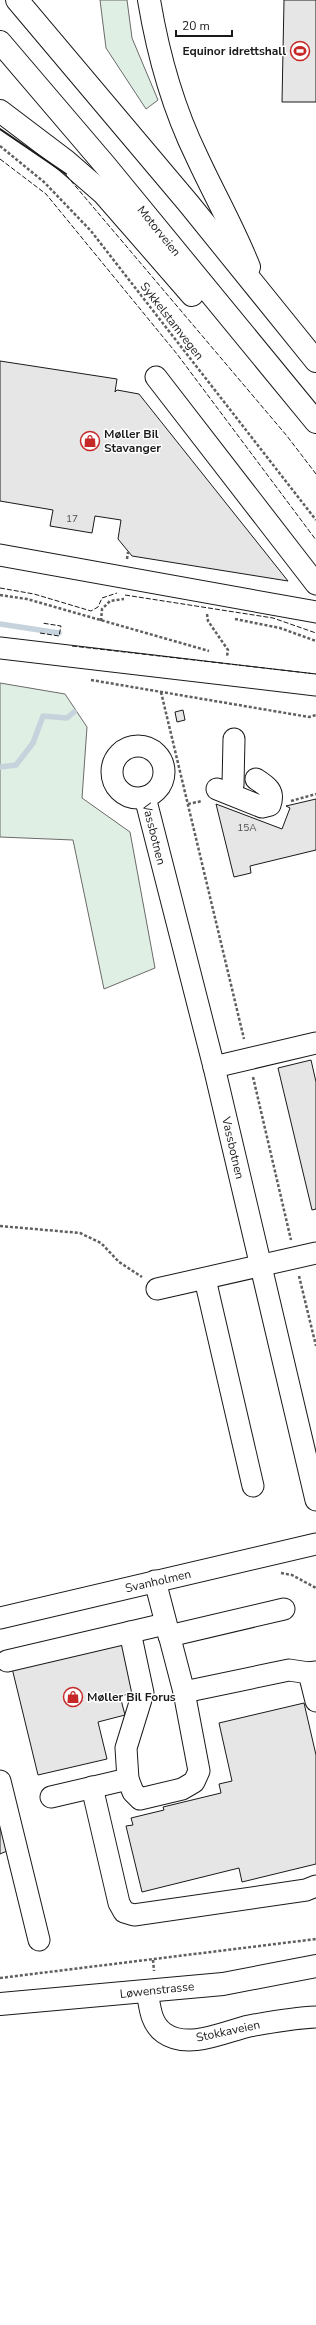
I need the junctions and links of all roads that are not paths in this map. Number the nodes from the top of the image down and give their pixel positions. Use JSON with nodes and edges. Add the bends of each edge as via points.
{"nodes":[{"id":1,"x":17,"y":0,"type":"edge"},
{"id":2,"x":149,"y":0,"type":"edge"},
{"id":3,"x":0,"y":42,"type":"edge"},
{"id":4,"x":0,"y":111,"type":"edge"},
{"id":5,"x":257,"y":287,"type":"junction"},
{"id":6,"x":316,"y":361,"type":"edge"},
{"id":7,"x":156,"y":377,"type":"dead end"},
{"id":8,"x":297,"y":400,"type":"junction"},
{"id":9,"x":316,"y":422,"type":"edge"},
{"id":10,"x":0,"y":555,"type":"edge"},
{"id":11,"x":316,"y":584,"type":"edge"},
{"id":12,"x":316,"y":612,"type":"edge"},
{"id":13,"x":0,"y":648,"type":"edge"},
{"id":14,"x":316,"y":685,"type":"edge"},
{"id":15,"x":234,"y":739,"type":"dead end"},
{"id":16,"x":256,"y":779,"type":"dead end"},
{"id":17,"x":145,"y":797,"type":"dead end"},
{"id":18,"x":316,"y":1043,"type":"edge"},
{"id":19,"x":214,"y":1067,"type":"junction"},
{"id":20,"x":316,"y":1252,"type":"edge"},
{"id":21,"x":260,"y":1265,"type":"junction"},
{"id":22,"x":205,"y":1279,"type":"junction"},
{"id":23,"x":157,"y":1289,"type":"road end"},
{"id":24,"x":253,"y":1486,"type":"dead end"},
{"id":25,"x":316,"y":1500,"type":"edge"},
{"id":26,"x":316,"y":1544,"type":"edge"},
{"id":27,"x":155,"y":1581,"type":"junction"},
{"id":28,"x":284,"y":1609,"type":"dead end"},
{"id":29,"x":0,"y":1618,"type":"edge"},
{"id":30,"x":167,"y":1630,"type":"junction"},
{"id":31,"x":130,"y":1632,"type":"junction"},
{"id":32,"x":7,"y":1661,"type":"dead end"},
{"id":33,"x":313,"y":1672,"type":"edge"},
{"id":34,"x":184,"y":1692,"type":"junction"},
{"id":35,"x":316,"y":1701,"type":"edge"},
{"id":36,"x":128,"y":1779,"type":"junction"},
{"id":37,"x":0,"y":1781,"type":"edge"},
{"id":38,"x":92,"y":1787,"type":"junction"},
{"id":39,"x":51,"y":1797,"type":"dead end"},
{"id":40,"x":316,"y":1886,"type":"edge"},
{"id":41,"x":39,"y":1940,"type":"dead end"},
{"id":42,"x":315,"y":1966,"type":"edge"},
{"id":43,"x":147,"y":1991,"type":"junction"},
{"id":44,"x":0,"y":2004,"type":"edge"},
{"id":45,"x":316,"y":2017,"type":"edge"}],
"edges":[{"from":1,"to":5,"type":"main road"},
{"from":2,"to":5,"type":"main road","via":[[163,65],[185,129],[239,242]]},
{"from":3,"to":8,"type":"main road","name":"Motorveien"},
{"from":4,"to":8,"type":"main road","via":[[66,161],[104,194],[247,357]]},
{"from":5,"to":6,"type":"main road"},
{"from":7,"to":11,"type":"street"},
{"from":8,"to":9,"type":"main road","name":"Motorveien"},
{"from":10,"to":12,"type":"street"},
{"from":13,"to":14,"type":"street"},
{"from":15,"to":16,"type":"street","via":[[225,787],[262,807],[270,805],[273,798],[270,788]]},
{"from":17,"to":19,"type":"street","name":"Vassbotnen"},
{"from":18,"to":19,"type":"street"},
{"from":19,"to":21,"type":"street","name":"Vassbotnen"},
{"from":20,"to":21,"type":"street"},
{"from":21,"to":22,"type":"street"},
{"from":21,"to":25,"type":"street","name":"Vassbotnen"},
{"from":22,"to":23,"type":"street"},
{"from":22,"to":24,"type":"street"},
{"from":26,"to":27,"type":"street","name":"Svanholmen"},
{"from":27,"to":29,"type":"street","name":"Svanholmen"},
{"from":27,"to":30,"type":"street"},
{"from":28,"to":30,"type":"street"},
{"from":30,"to":31,"type":"street"},
{"from":30,"to":34,"type":"street"},
{"from":31,"to":32,"type":"street"},
{"from":31,"to":36,"type":"street","via":[[143,1693],[126,1748]]},
{"from":33,"to":34,"type":"street","via":[[289,1670]]},
{"from":33,"to":35,"type":"street"},
{"from":34,"to":36,"type":"street","via":[[199,1771],[194,1782],[182,1789],[140,1799],[133,1792]]},
{"from":36,"to":38,"type":"street"},
{"from":37,"to":41,"type":"street"},
{"from":38,"to":39,"type":"street"},
{"from":38,"to":40,"type":"street","via":[[119,1903],[124,1912],[134,1915],[306,1890]]},
{"from":42,"to":43,"type":"main road","name":"Løwenstrasse","via":[[223,1984]]},
{"from":43,"to":44,"type":"main road","name":"Løwenstrasse"},
{"from":43,"to":45,"type":"street","name":"Stokkaveien","via":[[150,2010],[156,2024],[170,2036],[188,2040],[277,2021]]}]}
